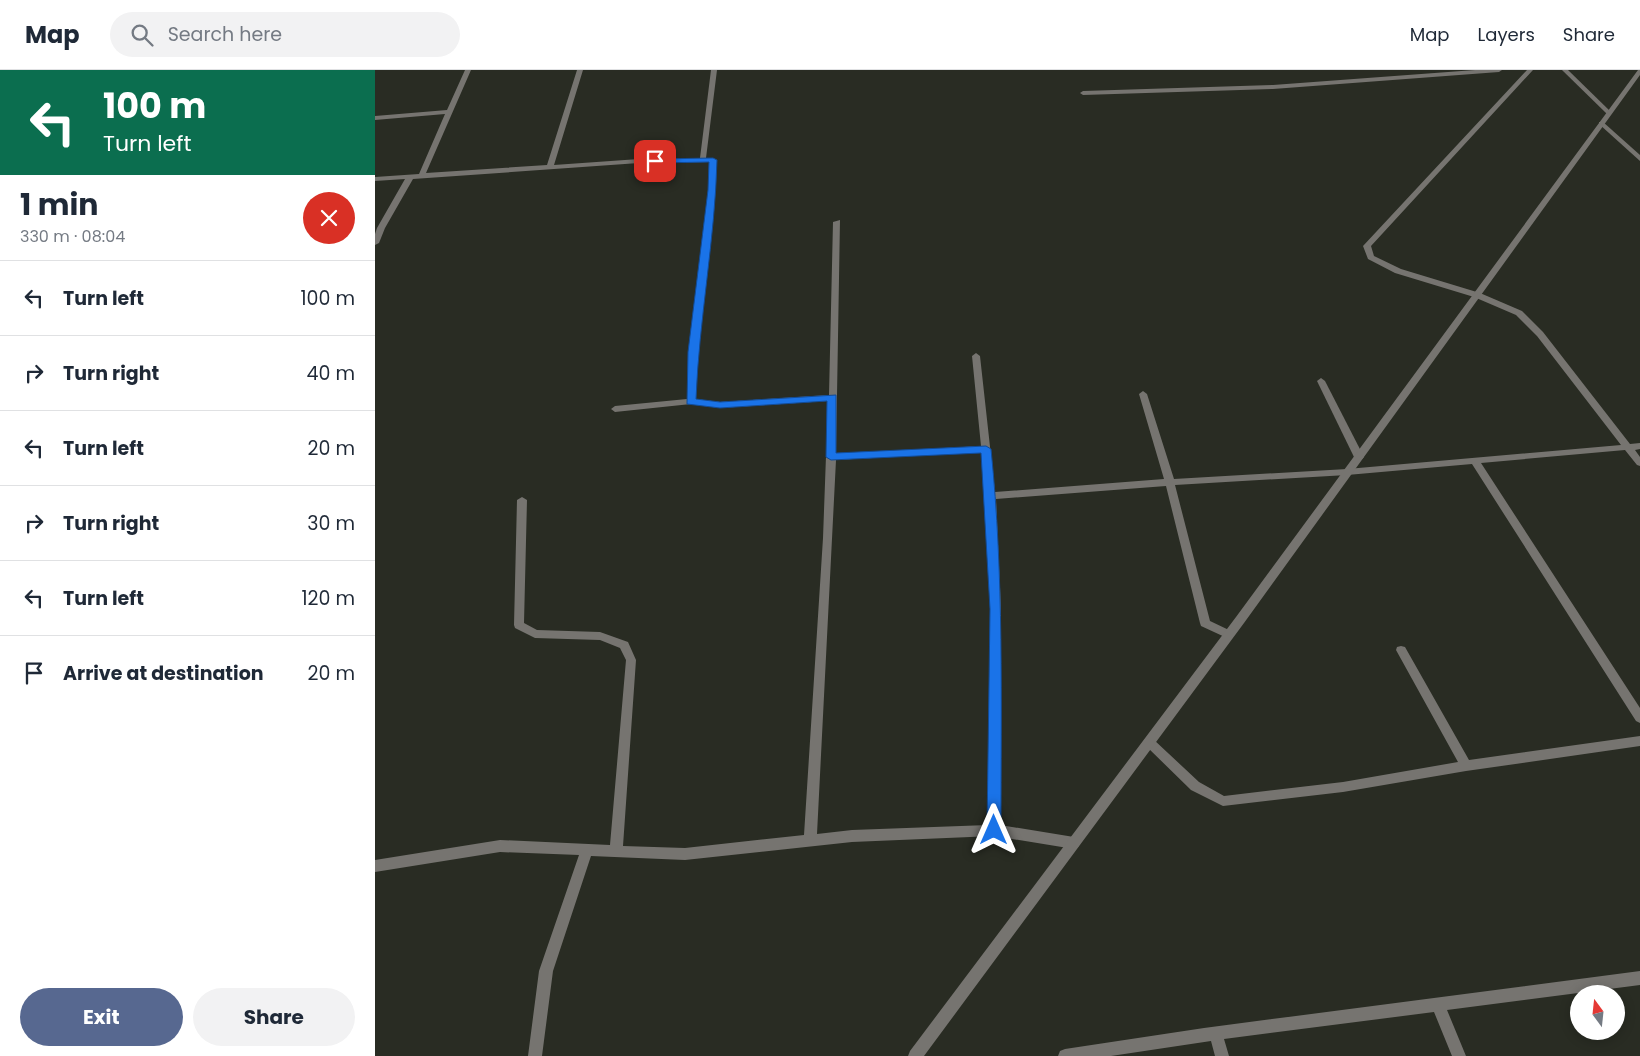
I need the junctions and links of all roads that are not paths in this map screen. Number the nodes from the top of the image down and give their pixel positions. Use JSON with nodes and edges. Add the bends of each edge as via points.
{"nodes":[{"id":1,"x":468,"y":70,"type":"edge"},
{"id":2,"x":579,"y":70,"type":"edge"},
{"id":3,"x":713,"y":70,"type":"edge"},
{"id":4,"x":1499,"y":70,"type":"edge"},
{"id":5,"x":1530,"y":70,"type":"edge"},
{"id":6,"x":1565,"y":70,"type":"edge"},
{"id":7,"x":1640,"y":71,"type":"edge"},
{"id":8,"x":1083,"y":93,"type":"dead end"},
{"id":9,"x":450,"y":112,"type":"junction"},
{"id":10,"x":1609,"y":113,"type":"junction"},
{"id":11,"x":375,"y":118,"type":"edge"},
{"id":12,"x":1601,"y":124,"type":"junction"},
{"id":13,"x":703,"y":159,"type":"junction"},
{"id":14,"x":1640,"y":160,"type":"edge"},
{"id":15,"x":550,"y":168,"type":"junction"},
{"id":16,"x":421,"y":177,"type":"junction"},
{"id":17,"x":410,"y":178,"type":"junction"},
{"id":18,"x":375,"y":179,"type":"edge"},
{"id":19,"x":837,"y":222,"type":"dead end"},
{"id":20,"x":375,"y":244,"type":"edge"},
{"id":21,"x":1477,"y":295,"type":"junction"},
{"id":22,"x":977,"y":356,"type":"dead end"},
{"id":23,"x":1321,"y":381,"type":"dead end"},
{"id":24,"x":1143,"y":394,"type":"dead end"},
{"id":25,"x":832,"y":398,"type":"junction"},
{"id":26,"x":691,"y":401,"type":"junction"},
{"id":27,"x":615,"y":409,"type":"dead end"},
{"id":28,"x":1640,"y":446,"type":"edge"},
{"id":29,"x":1628,"y":447,"type":"junction"},
{"id":30,"x":986,"y":449,"type":"junction"},
{"id":31,"x":831,"y":457,"type":"junction"},
{"id":32,"x":1359,"y":457,"type":"junction"},
{"id":33,"x":1474,"y":460,"type":"junction"},
{"id":34,"x":1640,"y":463,"type":"edge"},
{"id":35,"x":1347,"y":472,"type":"junction"},
{"id":36,"x":1170,"y":482,"type":"junction"},
{"id":37,"x":991,"y":496,"type":"junction"},
{"id":38,"x":522,"y":500,"type":"dead end"},
{"id":39,"x":1227,"y":634,"type":"junction"},
{"id":40,"x":1401,"y":650,"type":"dead end"},
{"id":41,"x":1640,"y":718,"type":"edge"},
{"id":42,"x":1640,"y":741,"type":"edge"},
{"id":43,"x":1149,"y":742,"type":"junction"},
{"id":44,"x":1466,"y":766,"type":"junction"},
{"id":45,"x":994,"y":830,"type":"junction"},
{"id":46,"x":810,"y":841,"type":"junction"},
{"id":47,"x":1074,"y":843,"type":"junction"},
{"id":48,"x":587,"y":850,"type":"junction"},
{"id":49,"x":616,"y":851,"type":"junction"},
{"id":50,"x":375,"y":866,"type":"edge"},
{"id":51,"x":1640,"y":978,"type":"edge"},
{"id":52,"x":1437,"y":1005,"type":"junction"},
{"id":53,"x":1216,"y":1034,"type":"junction"},
{"id":54,"x":535,"y":1056,"type":"edge"},
{"id":55,"x":915,"y":1056,"type":"edge"},
{"id":56,"x":1065,"y":1056,"type":"edge"},
{"id":57,"x":1222,"y":1056,"type":"edge"},
{"id":58,"x":1459,"y":1056,"type":"edge"}],
"edges":[{"from":1,"to":9,"type":"street"},
{"from":2,"to":15,"type":"street"},
{"from":3,"to":13,"type":"street"},
{"from":4,"to":8,"type":"street","via":[[1273,87]]},
{"from":5,"to":21,"type":"street","via":[[1367,246],[1371,257],[1398,271]]},
{"from":6,"to":10,"type":"street"},
{"from":7,"to":10,"type":"street"},
{"from":9,"to":11,"type":"street"},
{"from":9,"to":16,"type":"street"},
{"from":10,"to":12,"type":"street"},
{"from":12,"to":14,"type":"street"},
{"from":12,"to":21,"type":"street"},
{"from":13,"to":15,"type":"street"},
{"from":13,"to":26,"type":"street","via":[[713,160],[712,190],[693,352]]},
{"from":15,"to":16,"type":"street"},
{"from":16,"to":17,"type":"street"},
{"from":17,"to":18,"type":"street"},
{"from":17,"to":20,"type":"street"},
{"from":19,"to":25,"type":"street"},
{"from":21,"to":29,"type":"street","via":[[1519,313],[1540,334]]},
{"from":21,"to":32,"type":"street"},
{"from":22,"to":30,"type":"street"},
{"from":23,"to":32,"type":"street"},
{"from":24,"to":36,"type":"street"},
{"from":25,"to":26,"type":"street","via":[[720,405]]},
{"from":25,"to":31,"type":"street"},
{"from":26,"to":27,"type":"street"},
{"from":28,"to":29,"type":"street"},
{"from":29,"to":33,"type":"street"},
{"from":29,"to":34,"type":"street"},
{"from":30,"to":31,"type":"street"},
{"from":30,"to":37,"type":"street"},
{"from":31,"to":46,"type":"street"},
{"from":32,"to":35,"type":"street"},
{"from":33,"to":35,"type":"street"},
{"from":33,"to":41,"type":"street"},
{"from":35,"to":36,"type":"street"},
{"from":35,"to":39,"type":"street"},
{"from":36,"to":37,"type":"street"},
{"from":36,"to":39,"type":"street","via":[[1205,623]]},
{"from":37,"to":45,"type":"street","via":[[996,609]]},
{"from":38,"to":49,"type":"street","via":[[519,625],[535,634],[600,636],[624,645],[631,660]]},
{"from":39,"to":43,"type":"street"},
{"from":40,"to":44,"type":"street"},
{"from":42,"to":44,"type":"street"},
{"from":43,"to":44,"type":"street","via":[[1195,786],[1223,800],[1343,787]]},
{"from":43,"to":47,"type":"street"},
{"from":45,"to":46,"type":"street"},
{"from":45,"to":47,"type":"street"},
{"from":46,"to":49,"type":"street","via":[[685,854]]},
{"from":47,"to":55,"type":"street"},
{"from":48,"to":49,"type":"street"},
{"from":48,"to":50,"type":"street","via":[[500,846]]},
{"from":48,"to":54,"type":"street","via":[[547,971]]},
{"from":51,"to":52,"type":"street"},
{"from":52,"to":53,"type":"street"},
{"from":52,"to":58,"type":"street"},
{"from":53,"to":56,"type":"street"},
{"from":53,"to":57,"type":"street"}]}
